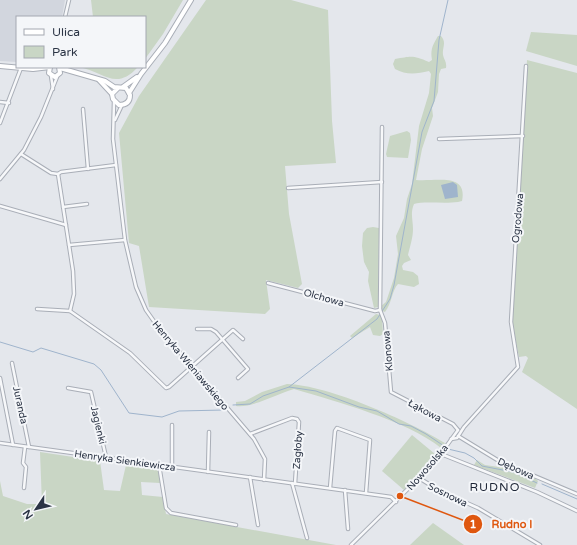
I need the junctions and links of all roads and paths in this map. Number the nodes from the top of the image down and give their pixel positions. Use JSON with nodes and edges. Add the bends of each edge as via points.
{"nodes":[{"id":1,"x":69,"y":0,"type":"edge"},
{"id":2,"x":191,"y":0,"type":"edge"},
{"id":3,"x":65,"y":16,"type":"edge"},
{"id":4,"x":0,"y":66,"type":"edge"},
{"id":5,"x":526,"y":66,"type":"dead end"},
{"id":6,"x":16,"y":68,"type":"edge"},
{"id":7,"x":21,"y":68,"type":"joint"},
{"id":8,"x":42,"y":68,"type":"edge"},
{"id":9,"x":50,"y":68,"type":"edge"},
{"id":10,"x":59,"y":68,"type":"edge"},
{"id":11,"x":146,"y":68,"type":"edge"},
{"id":12,"x":146,"y":68,"type":"edge"},
{"id":13,"x":33,"y":69,"type":"junction"},
{"id":14,"x":75,"y":73,"type":"junction"},
{"id":15,"x":141,"y":74,"type":"junction"},
{"id":16,"x":50,"y":75,"type":"junction"},
{"id":17,"x":58,"y":76,"type":"junction"},
{"id":18,"x":97,"y":79,"type":"junction"},
{"id":19,"x":123,"y":87,"type":"junction"},
{"id":20,"x":118,"y":88,"type":"junction"},
{"id":21,"x":53,"y":89,"type":"junction"},
{"id":22,"x":130,"y":93,"type":"junction"},
{"id":23,"x":112,"y":94,"type":"junction"},
{"id":24,"x":0,"y":102,"type":"edge"},
{"id":25,"x":114,"y":102,"type":"junction"},
{"id":26,"x":9,"y":103,"type":"junction"},
{"id":27,"x":122,"y":105,"type":"junction"},
{"id":28,"x":83,"y":109,"type":"dead end"},
{"id":29,"x":0,"y":123,"type":"edge"},
{"id":30,"x":113,"y":124,"type":"junction"},
{"id":31,"x":382,"y":127,"type":"dead end"},
{"id":32,"x":523,"y":136,"type":"junction"},
{"id":33,"x":439,"y":139,"type":"dead end"},
{"id":34,"x":21,"y":154,"type":"junction"},
{"id":35,"x":116,"y":166,"type":"junction"},
{"id":36,"x":88,"y":169,"type":"junction"},
{"id":37,"x":58,"y":174,"type":"junction"},
{"id":38,"x":0,"y":179,"type":"edge"},
{"id":39,"x":382,"y":182,"type":"junction"},
{"id":40,"x":288,"y":188,"type":"dead end"},
{"id":41,"x":87,"y":204,"type":"dead end"},
{"id":42,"x":0,"y":206,"type":"edge"},
{"id":43,"x":63,"y":207,"type":"junction"},
{"id":44,"x":66,"y":225,"type":"junction"},
{"id":45,"x":125,"y":240,"type":"junction"},
{"id":46,"x":69,"y":244,"type":"junction"},
{"id":47,"x":268,"y":283,"type":"dead end"},
{"id":48,"x":37,"y":309,"type":"dead end"},
{"id":49,"x":380,"y":310,"type":"junction"},
{"id":50,"x":70,"y":311,"type":"junction"},
{"id":51,"x":197,"y":330,"type":"dead end"},
{"id":52,"x":223,"y":339,"type":"junction"},
{"id":53,"x":243,"y":339,"type":"dead end"},
{"id":54,"x":12,"y":363,"type":"dead end"},
{"id":55,"x":192,"y":367,"type":"junction"},
{"id":56,"x":517,"y":369,"type":"joint"},
{"id":57,"x":0,"y":378,"type":"edge"},
{"id":58,"x":238,"y":378,"type":"dead end"},
{"id":59,"x":68,"y":388,"type":"dead end"},
{"id":60,"x":391,"y":392,"type":"joint"},
{"id":61,"x":172,"y":425,"type":"dead end"},
{"id":62,"x":459,"y":431,"type":"junction"},
{"id":63,"x":209,"y":432,"type":"dead end"},
{"id":64,"x":250,"y":434,"type":"junction"},
{"id":65,"x":458,"y":436,"type":"junction"},
{"id":66,"x":451,"y":440,"type":"junction"},
{"id":67,"x":0,"y":443,"type":"edge"},
{"id":68,"x":13,"y":445,"type":"junction"},
{"id":69,"x":24,"y":447,"type":"junction"},
{"id":70,"x":29,"y":447,"type":"junction"},
{"id":71,"x":441,"y":454,"type":"junction"},
{"id":72,"x":106,"y":457,"type":"junction"},
{"id":73,"x":159,"y":465,"type":"junction"},
{"id":74,"x":172,"y":466,"type":"junction"},
{"id":75,"x":208,"y":472,"type":"junction"},
{"id":76,"x":250,"y":477,"type":"junction"},
{"id":77,"x":419,"y":478,"type":"junction"},
{"id":78,"x":264,"y":480,"type":"junction"},
{"id":79,"x":294,"y":483,"type":"junction"},
{"id":80,"x":24,"y":488,"type":"dead end"},
{"id":81,"x":330,"y":488,"type":"junction"},
{"id":82,"x":345,"y":490,"type":"junction"},
{"id":83,"x":366,"y":493,"type":"junction"},
{"id":84,"x":577,"y":494,"type":"edge"},
{"id":85,"x":396,"y":502,"type":"junction"},
{"id":86,"x":577,"y":511,"type":"edge"},
{"id":87,"x":236,"y":525,"type":"dead end"},
{"id":88,"x":258,"y":525,"type":"dead end"},
{"id":89,"x":348,"y":529,"type":"dead end"},
{"id":90,"x":307,"y":538,"type":"dead end"},
{"id":91,"x":351,"y":545,"type":"edge"},
{"id":92,"x":540,"y":545,"type":"edge"}],
"edges":[{"from":1,"to":3,"type":"street"},
{"from":2,"to":11,"type":"street","via":[[165,43]]},
{"from":4,"to":6,"type":"street"},
{"from":5,"to":32,"type":"street","name":"Ogrodowa"},
{"from":7,"to":13,"type":"street"},
{"from":7,"to":26,"type":"street"},
{"from":8,"to":13,"type":"street"},
{"from":9,"to":16,"type":"street"},
{"from":10,"to":14,"type":"street"},
{"from":10,"to":17,"type":"street"},
{"from":12,"to":15,"type":"street"},
{"from":13,"to":16,"type":"street"},
{"from":14,"to":17,"type":"street"},
{"from":14,"to":18,"type":"street"},
{"from":15,"to":19,"type":"street"},
{"from":15,"to":22,"type":"street"},
{"from":16,"to":17,"type":"street"},
{"from":16,"to":21,"type":"street"},
{"from":17,"to":21,"type":"street"},
{"from":18,"to":20,"type":"street"},
{"from":18,"to":23,"type":"street"},
{"from":19,"to":20,"type":"street"},
{"from":19,"to":22,"type":"street"},
{"from":20,"to":23,"type":"street"},
{"from":21,"to":34,"type":"street"},
{"from":22,"to":27,"type":"street","via":[[129,101]]},
{"from":23,"to":25,"type":"street"},
{"from":24,"to":26,"type":"street"},
{"from":25,"to":27,"type":"street"},
{"from":25,"to":30,"type":"street","name":"Henryka Wieniawskiego"},
{"from":26,"to":29,"type":"street"},
{"from":27,"to":30,"type":"street","name":"Henryka Wieniawskiego"},
{"from":28,"to":36,"type":"street"},
{"from":30,"to":35,"type":"street","name":"Henryka Wieniawskiego"},
{"from":31,"to":39,"type":"street","name":"Klonowa"},
{"from":32,"to":33,"type":"street"},
{"from":32,"to":56,"type":"street","name":"Ogrodowa","via":[[511,322]]},
{"from":34,"to":37,"type":"street","via":[[51,173]]},
{"from":34,"to":38,"type":"street"},
{"from":35,"to":36,"type":"street"},
{"from":35,"to":45,"type":"street","name":"Henryka Wieniawskiego"},
{"from":36,"to":37,"type":"street"},
{"from":37,"to":43,"type":"street"},
{"from":39,"to":40,"type":"street"},
{"from":39,"to":49,"type":"street","name":"Klonowa"},
{"from":41,"to":43,"type":"street"},
{"from":42,"to":44,"type":"street"},
{"from":43,"to":44,"type":"street"},
{"from":44,"to":46,"type":"street"},
{"from":45,"to":46,"type":"street"},
{"from":45,"to":55,"type":"street","name":"Henryka Wieniawskiego","via":[[133,280],[146,310]]},
{"from":46,"to":50,"type":"street","via":[[74,294]]},
{"from":47,"to":49,"type":"street","name":"Olchowa","via":[[375,311]]},
{"from":48,"to":50,"type":"street"},
{"from":49,"to":60,"type":"street","name":"Klonowa","via":[[385,323]]},
{"from":50,"to":55,"type":"street","via":[[130,353],[166,388]]},
{"from":51,"to":52,"type":"street","via":[[210,330]]},
{"from":52,"to":53,"type":"street","via":[[233,330]]},
{"from":52,"to":55,"type":"street"},
{"from":52,"to":58,"type":"street","via":[[248,369]]},
{"from":54,"to":70,"type":"street","name":"Juranda"},
{"from":55,"to":64,"type":"street","name":"Henryka Wieniawskiego"},
{"from":56,"to":62,"type":"street","name":"Nowosolska"},
{"from":57,"to":68,"type":"street"},
{"from":59,"to":72,"type":"street","name":"Jagienki","via":[[91,392]]},
{"from":60,"to":62,"type":"street","name":"Łąkowa","via":[[453,424]]},
{"from":61,"to":74,"type":"street"},
{"from":62,"to":65,"type":"street","name":"Nowosolska"},
{"from":62,"to":66,"type":"street","name":"Nowosolska"},
{"from":63,"to":75,"type":"street"},
{"from":64,"to":78,"type":"street","name":"Henryka Wieniawskiego","via":[[265,460]]},
{"from":64,"to":79,"type":"street","name":"Zagłoby","via":[[292,418],[297,419],[299,422]]},
{"from":65,"to":66,"type":"street","name":"Nowosolska"},
{"from":65,"to":84,"type":"street","name":"Dębowa","via":[[499,461]]},
{"from":66,"to":71,"type":"street","name":"Nowosolska"},
{"from":67,"to":68,"type":"street","name":"Henryka Sienkiewicza"},
{"from":68,"to":69,"type":"street","name":"Henryka Sienkiewicza"},
{"from":69,"to":70,"type":"street","name":"Henryka Sienkiewicza"},
{"from":69,"to":80,"type":"street"},
{"from":70,"to":72,"type":"street","name":"Henryka Sienkiewicza"},
{"from":71,"to":77,"type":"street","name":"Nowosolska"},
{"from":71,"to":86,"type":"street","via":[[537,492]]},
{"from":72,"to":73,"type":"street","name":"Henryka Sienkiewicza"},
{"from":73,"to":74,"type":"street","name":"Henryka Sienkiewicza"},
{"from":73,"to":87,"type":"street","via":[[166,508],[171,513]]},
{"from":74,"to":75,"type":"street","name":"Henryka Sienkiewicza"},
{"from":75,"to":76,"type":"street","name":"Henryka Sienkiewicza"},
{"from":76,"to":78,"type":"street","name":"Henryka Sienkiewicza"},
{"from":76,"to":88,"type":"street"},
{"from":77,"to":85,"type":"street","name":"Nowosolska"},
{"from":77,"to":92,"type":"street","name":"Sosnowa","via":[[440,491],[478,508]]},
{"from":78,"to":79,"type":"street","name":"Henryka Sienkiewicza"},
{"from":79,"to":81,"type":"street","name":"Henryka Sienkiewicza"},
{"from":79,"to":90,"type":"street"},
{"from":81,"to":82,"type":"street","name":"Henryka Sienkiewicza"},
{"from":81,"to":83,"type":"street","via":[[337,428],[370,440]]},
{"from":82,"to":83,"type":"street","name":"Henryka Sienkiewicza"},
{"from":82,"to":89,"type":"street"},
{"from":83,"to":85,"type":"street","name":"Henryka Sienkiewicza","via":[[388,496]]},
{"from":85,"to":91,"type":"street","name":"Nowosolska"}]}
